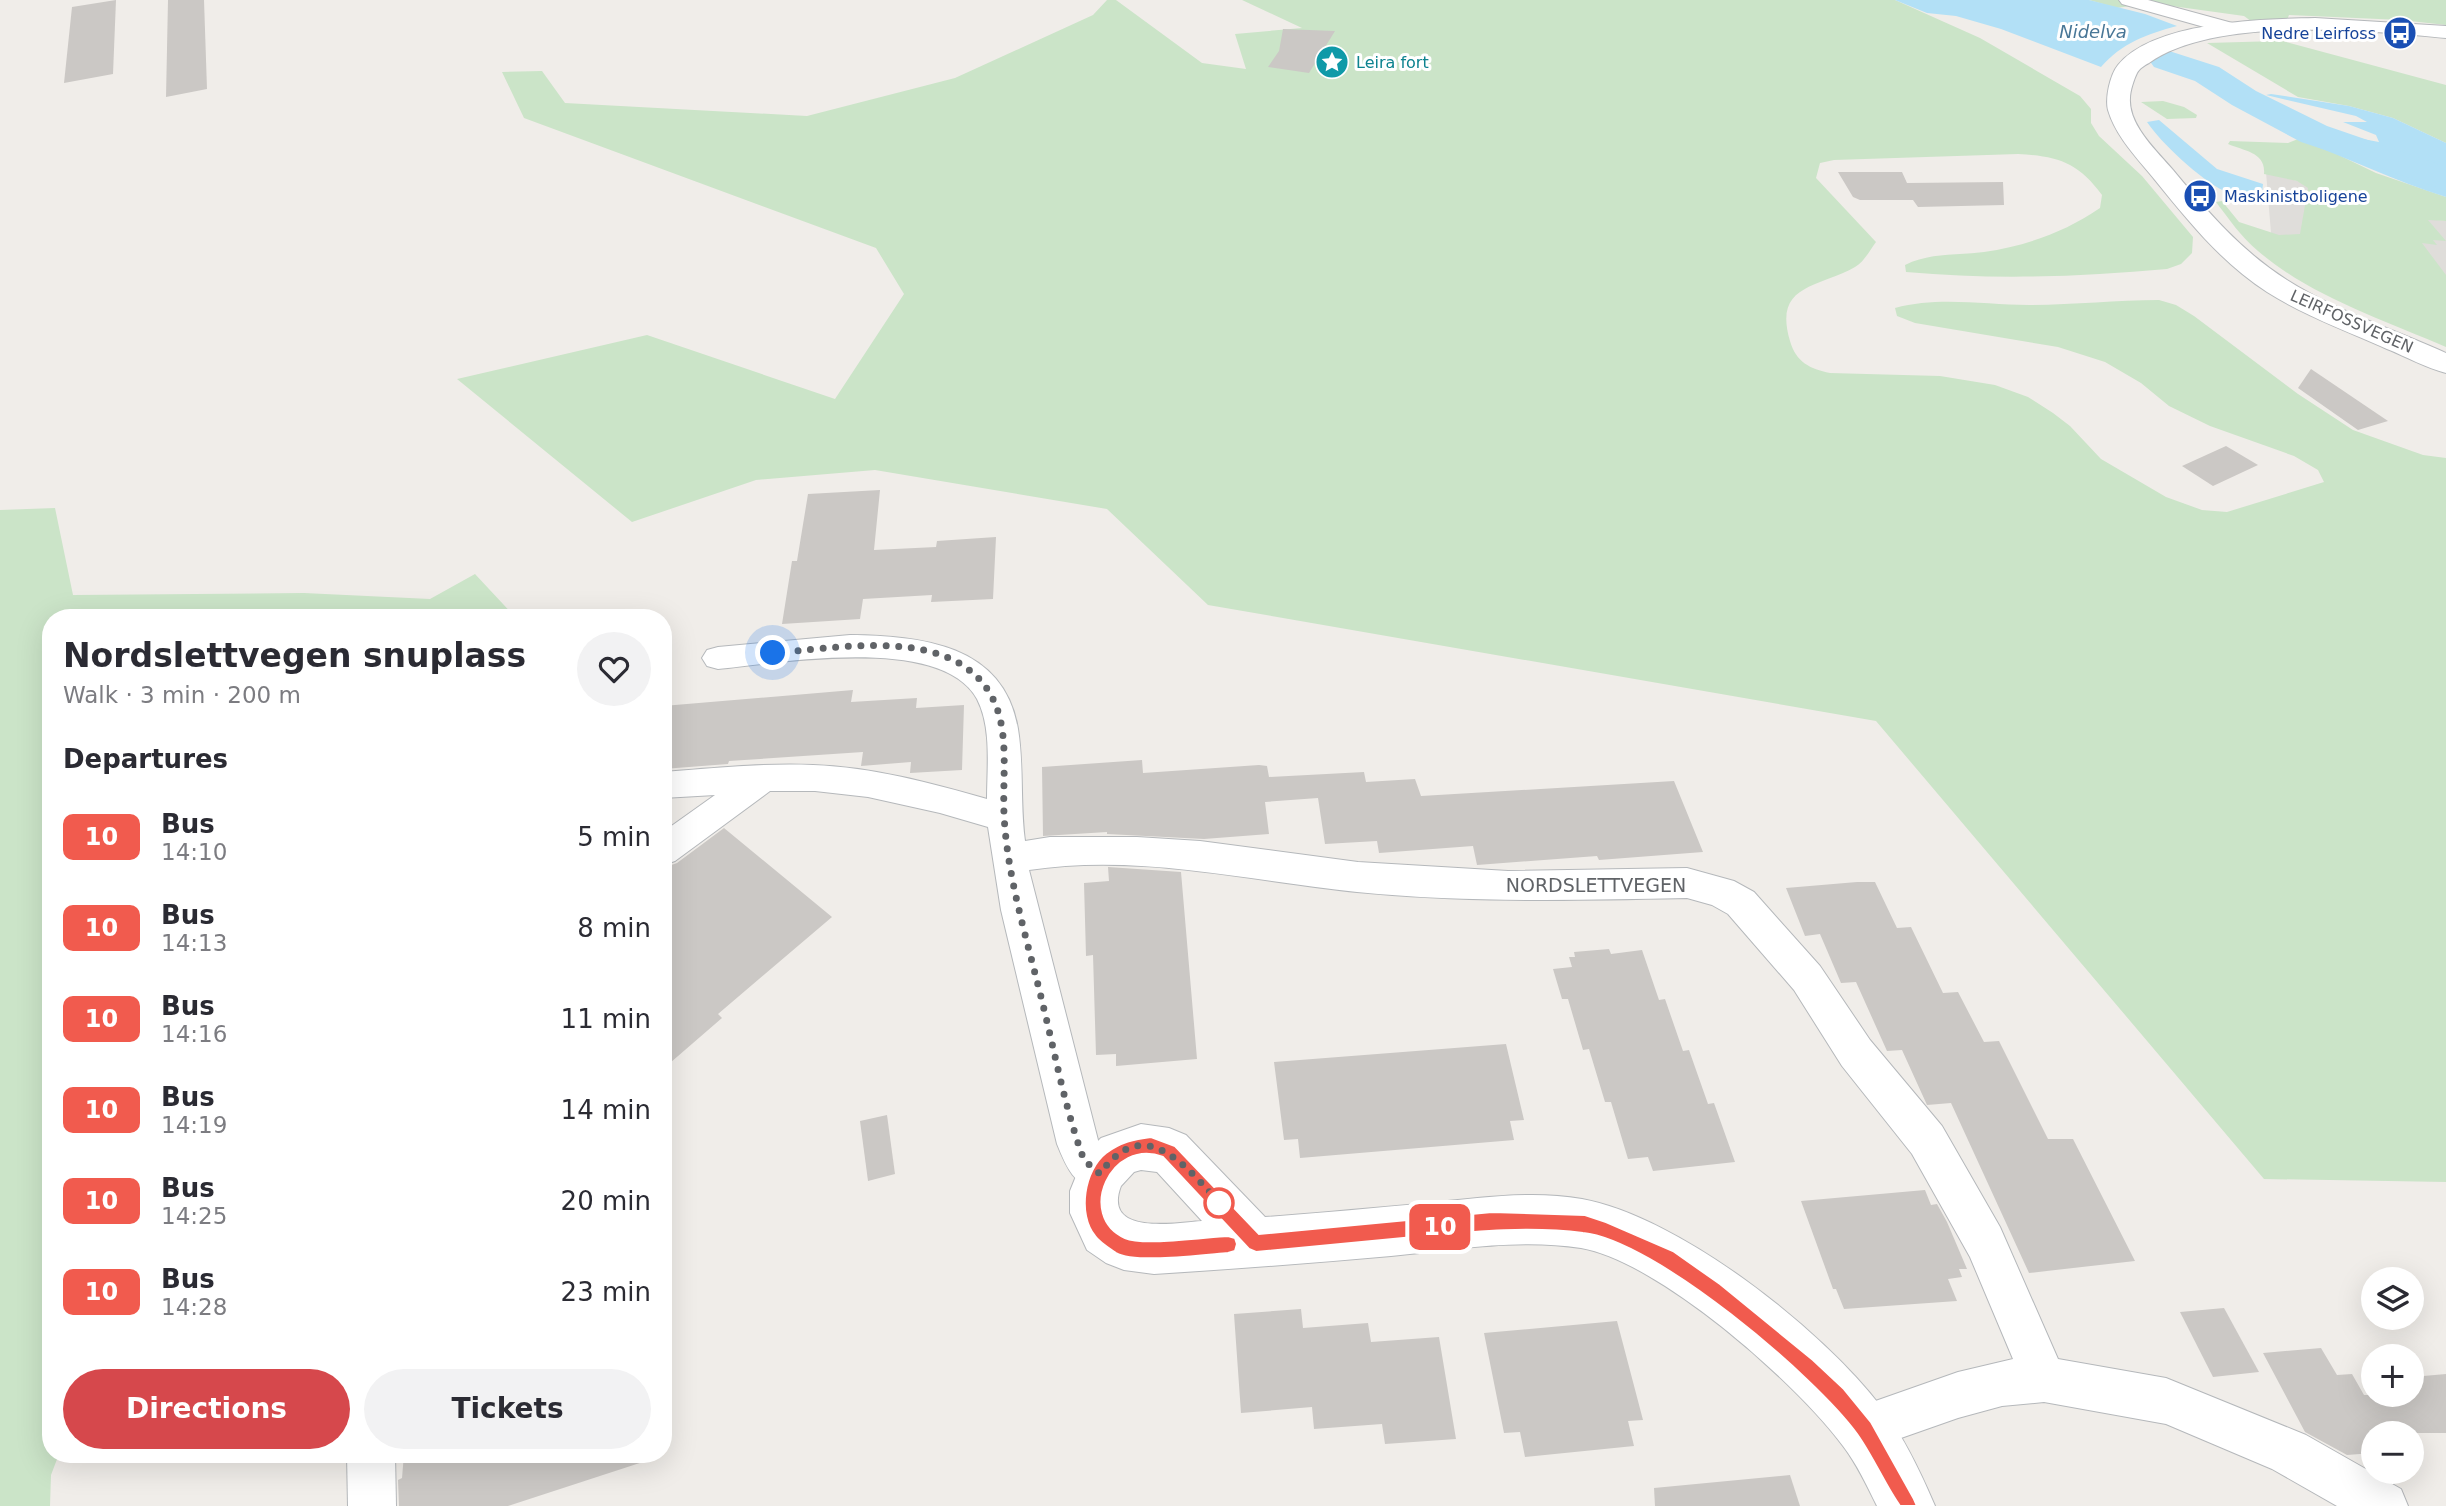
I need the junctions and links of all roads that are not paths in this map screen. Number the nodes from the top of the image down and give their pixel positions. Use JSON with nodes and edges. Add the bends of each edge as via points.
{"nodes":[{"id":1,"x":2128,"y":0,"type":"edge"},
{"id":2,"x":2229,"y":29,"type":"junction"},
{"id":3,"x":2446,"y":32,"type":"edge"},
{"id":4,"x":2446,"y":364,"type":"edge"},
{"id":5,"x":718,"y":658,"type":"dead end"},
{"id":6,"x":763,"y":778,"type":"junction"},
{"id":7,"x":672,"y":784,"type":"edge"},
{"id":8,"x":1004,"y":818,"type":"junction"},
{"id":9,"x":672,"y":844,"type":"edge"},
{"id":10,"x":1009,"y":858,"type":"junction"},
{"id":11,"x":1100,"y":1174,"type":"junction"},
{"id":12,"x":1256,"y":1243,"type":"junction"},
{"id":13,"x":2043,"y":1378,"type":"junction"},
{"id":14,"x":1864,"y":1428,"type":"junction"},
{"id":15,"x":371,"y":1463,"type":"edge"},
{"id":16,"x":372,"y":1506,"type":"edge"},
{"id":17,"x":1907,"y":1506,"type":"edge"},
{"id":18,"x":2384,"y":1506,"type":"edge"}],
"edges":[{"from":1,"to":2,"type":"street"},
{"from":2,"to":3,"type":"street","via":[[2348,23]]},
{"from":2,"to":4,"type":"street","name":"LEIRFOSSVEGEN","via":[[2149,51],[2132,65],[2122,77],[2118,97],[2131,132],[2182,196],[2241,260],[2266,279],[2313,306]]},
{"from":5,"to":8,"type":"street","via":[[884,645],[947,658],[973,673],[992,694],[1002,719]]},
{"from":6,"to":7,"type":"street"},
{"from":6,"to":8,"type":"street","via":[[868,784]]},
{"from":6,"to":9,"type":"street"},
{"from":8,"to":10,"type":"street"},
{"from":10,"to":11,"type":"street","via":[[1078,1144],[1084,1160]]},
{"from":10,"to":13,"type":"street","name":"NORDSLETTVEGEN","via":[[1050,852],[1137,852],[1358,877],[1508,886],[1687,883],[1741,902],[1807,978],[1856,1053],[1927,1140],[1984,1242]]},
{"from":11,"to":12,"type":"street","via":[[1110,1160],[1129,1148],[1151,1145],[1169,1152]]},
{"from":11,"to":12,"type":"street","via":[[1094,1213],[1101,1230],[1122,1247],[1146,1250]]},
{"from":12,"to":14,"type":"street","via":[[1492,1221],[1585,1224],[1667,1258],[1713,1290],[1807,1367]]},
{"from":13,"to":14,"type":"street","via":[[1958,1395]]},
{"from":13,"to":18,"type":"street","via":[[2166,1401],[2289,1452]]},
{"from":14,"to":17,"type":"street"},
{"from":15,"to":16,"type":"street"}]}
